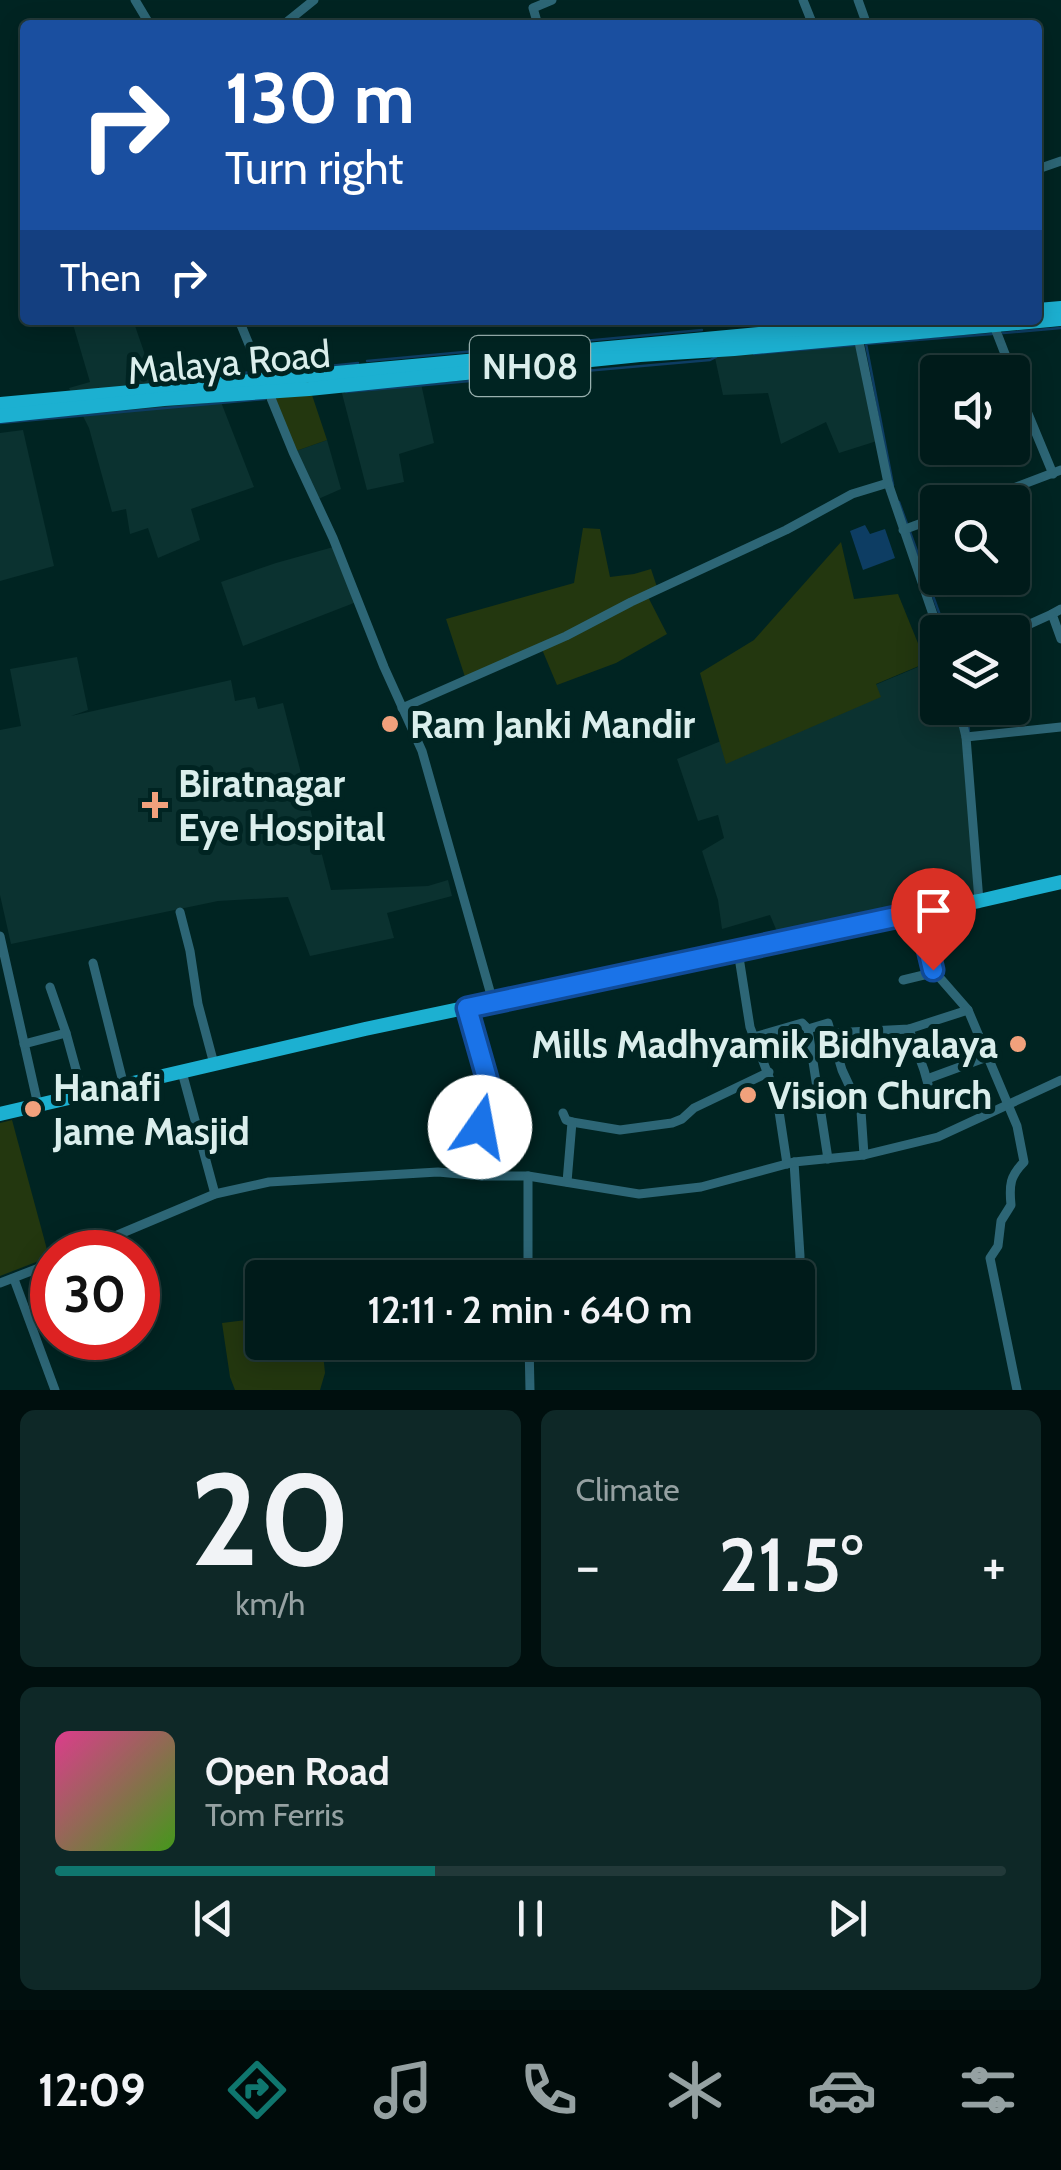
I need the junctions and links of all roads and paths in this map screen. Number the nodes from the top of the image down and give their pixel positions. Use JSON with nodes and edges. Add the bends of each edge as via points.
{"nodes":[{"id":1,"x":314,"y":0,"type":"edge"},
{"id":2,"x":552,"y":0,"type":"edge"},
{"id":3,"x":289,"y":20,"type":"edge"},
{"id":4,"x":536,"y":20,"type":"edge"},
{"id":5,"x":241,"y":325,"type":"edge"},
{"id":6,"x":905,"y":325,"type":"edge"},
{"id":7,"x":994,"y":325,"type":"edge"},
{"id":8,"x":805,"y":326,"type":"edge"},
{"id":9,"x":857,"y":330,"type":"junction"},
{"id":10,"x":1005,"y":355,"type":"edge"},
{"id":11,"x":432,"y":370,"type":"junction"},
{"id":12,"x":266,"y":386,"type":"junction"},
{"id":13,"x":0,"y":404,"type":"edge"},
{"id":14,"x":23,"y":408,"type":"junction"},
{"id":15,"x":1030,"y":413,"type":"edge"},
{"id":16,"x":0,"y":416,"type":"edge"},
{"id":17,"x":1057,"y":472,"type":"edge"},
{"id":18,"x":888,"y":483,"type":"junction"},
{"id":19,"x":1022,"y":485,"type":"edge"},
{"id":20,"x":920,"y":524,"type":"edge"},
{"id":21,"x":903,"y":530,"type":"junction"},
{"id":22,"x":1057,"y":612,"type":"edge"},
{"id":23,"x":933,"y":615,"type":"edge"},
{"id":24,"x":1030,"y":624,"type":"edge"},
{"id":25,"x":1061,"y":639,"type":"edge"},
{"id":26,"x":402,"y":708,"type":"junction"},
{"id":27,"x":964,"y":725,"type":"edge"},
{"id":28,"x":1061,"y":727,"type":"edge"},
{"id":29,"x":966,"y":737,"type":"junction"},
{"id":30,"x":1061,"y":882,"type":"edge"},
{"id":31,"x":979,"y":901,"type":"junction"},
{"id":32,"x":180,"y":912,"type":"dead end"},
{"id":33,"x":919,"y":912,"type":"junction"},
{"id":34,"x":0,"y":936,"type":"edge"},
{"id":35,"x":738,"y":952,"type":"junction"},
{"id":36,"x":93,"y":963,"type":"dead end"},
{"id":37,"x":933,"y":970,"type":"junction"},
{"id":38,"x":903,"y":980,"type":"dead end"},
{"id":39,"x":50,"y":987,"type":"dead end"},
{"id":40,"x":493,"y":1002,"type":"junction"},
{"id":41,"x":467,"y":1008,"type":"junction"},
{"id":42,"x":968,"y":1010,"type":"junction"},
{"id":43,"x":808,"y":1029,"type":"junction"},
{"id":44,"x":908,"y":1029,"type":"junction"},
{"id":45,"x":66,"y":1032,"type":"junction"},
{"id":46,"x":831,"y":1033,"type":"junction"},
{"id":47,"x":754,"y":1037,"type":"junction"},
{"id":48,"x":24,"y":1044,"type":"junction"},
{"id":49,"x":987,"y":1057,"type":"junction"},
{"id":50,"x":214,"y":1064,"type":"junction"},
{"id":51,"x":182,"y":1072,"type":"junction"},
{"id":52,"x":768,"y":1072,"type":"junction"},
{"id":53,"x":927,"y":1079,"type":"junction"},
{"id":54,"x":1061,"y":1080,"type":"edge"},
{"id":55,"x":124,"y":1086,"type":"junction"},
{"id":56,"x":83,"y":1095,"type":"junction"},
{"id":57,"x":38,"y":1105,"type":"junction"},
{"id":58,"x":1007,"y":1106,"type":"junction"},
{"id":59,"x":936,"y":1109,"type":"dead end"},
{"id":60,"x":563,"y":1113,"type":"dead end"},
{"id":61,"x":0,"y":1114,"type":"edge"},
{"id":62,"x":572,"y":1122,"type":"junction"},
{"id":63,"x":864,"y":1154,"type":"junction"},
{"id":64,"x":828,"y":1158,"type":"junction"},
{"id":65,"x":791,"y":1163,"type":"junction"},
{"id":66,"x":482,"y":1176,"type":"junction"},
{"id":67,"x":528,"y":1176,"type":"junction"},
{"id":68,"x":567,"y":1182,"type":"junction"},
{"id":69,"x":216,"y":1194,"type":"junction"},
{"id":70,"x":130,"y":1230,"type":"edge"},
{"id":71,"x":528,"y":1260,"type":"edge"},
{"id":72,"x":800,"y":1260,"type":"edge"},
{"id":73,"x":30,"y":1272,"type":"edge"},
{"id":74,"x":14,"y":1279,"type":"junction"},
{"id":75,"x":0,"y":1283,"type":"edge"},
{"id":76,"x":529,"y":1360,"type":"edge"},
{"id":77,"x":55,"y":1390,"type":"edge"},
{"id":78,"x":530,"y":1390,"type":"edge"},
{"id":79,"x":1017,"y":1390,"type":"edge"}],
"edges":[{"from":1,"to":3,"type":"street"},
{"from":2,"to":4,"type":"street","via":[[532,8]]},
{"from":5,"to":12,"type":"street"},
{"from":6,"to":9,"type":"main road","number":"NH08"},
{"from":7,"to":10,"type":"street"},
{"from":8,"to":9,"type":"main road","number":"NH08"},
{"from":8,"to":11,"type":"main road","number":"NH08"},
{"from":9,"to":11,"type":"main road","number":"NH08"},
{"from":9,"to":18,"type":"street"},
{"from":11,"to":12,"type":"main road","number":"NH08"},
{"from":12,"to":14,"type":"main road","number":"NH08"},
{"from":12,"to":26,"type":"street"},
{"from":13,"to":14,"type":"main road","number":"NH08"},
{"from":14,"to":16,"type":"main road","number":"NH08"},
{"from":15,"to":17,"type":"street"},
{"from":17,"to":19,"type":"street"},
{"from":18,"to":21,"type":"street"},
{"from":18,"to":26,"type":"street","via":[[852,494],[566,636]]},
{"from":20,"to":21,"type":"street"},
{"from":21,"to":23,"type":"street"},
{"from":22,"to":24,"type":"street"},
{"from":22,"to":25,"type":"street"},
{"from":26,"to":40,"type":"street","via":[[422,751]]},
{"from":27,"to":29,"type":"street"},
{"from":28,"to":29,"type":"street"},
{"from":29,"to":31,"type":"street"},
{"from":30,"to":31,"type":"main road"},
{"from":31,"to":33,"type":"main road"},
{"from":32,"to":50,"type":"street"},
{"from":33,"to":35,"type":"main road"},
{"from":33,"to":37,"type":"street"},
{"from":34,"to":48,"type":"street"},
{"from":35,"to":40,"type":"main road"},
{"from":35,"to":47,"type":"street"},
{"from":36,"to":55,"type":"street"},
{"from":37,"to":38,"type":"street"},
{"from":37,"to":42,"type":"street"},
{"from":39,"to":45,"type":"street"},
{"from":40,"to":41,"type":"main road"},
{"from":41,"to":50,"type":"main road"},
{"from":41,"to":66,"type":"street","via":[[494,1103],[482,1110]]},
{"from":42,"to":44,"type":"street"},
{"from":42,"to":49,"type":"street"},
{"from":43,"to":46,"type":"street","via":[[828,1023]]},
{"from":43,"to":47,"type":"street","via":[[802,1023]]},
{"from":43,"to":64,"type":"street"},
{"from":44,"to":46,"type":"street"},
{"from":44,"to":53,"type":"street"},
{"from":45,"to":48,"type":"street"},
{"from":45,"to":56,"type":"street"},
{"from":46,"to":63,"type":"street","via":[[860,1111]]},
{"from":47,"to":52,"type":"street"},
{"from":48,"to":57,"type":"street"},
{"from":49,"to":53,"type":"street"},
{"from":49,"to":58,"type":"street"},
{"from":50,"to":51,"type":"main road"},
{"from":51,"to":55,"type":"main road"},
{"from":51,"to":69,"type":"street"},
{"from":52,"to":62,"type":"street","via":[[662,1126],[620,1130]]},
{"from":52,"to":65,"type":"street"},
{"from":53,"to":59,"type":"street"},
{"from":54,"to":58,"type":"street"},
{"from":55,"to":56,"type":"main road"},
{"from":56,"to":57,"type":"main road"},
{"from":57,"to":61,"type":"main road"},
{"from":58,"to":63,"type":"street","via":[[938,1137]]},
{"from":58,"to":79,"type":"street","via":[[1024,1162],[1012,1174],[1012,1205],[990,1258]]},
{"from":60,"to":62,"type":"street"},
{"from":62,"to":68,"type":"street"},
{"from":63,"to":64,"type":"street"},
{"from":64,"to":65,"type":"street"},
{"from":65,"to":68,"type":"street","via":[[671,1192],[639,1194]]},
{"from":65,"to":72,"type":"street"},
{"from":66,"to":67,"type":"street"},
{"from":66,"to":69,"type":"street","via":[[321,1178]]},
{"from":67,"to":68,"type":"street"},
{"from":67,"to":71,"type":"street"},
{"from":69,"to":70,"type":"street"},
{"from":73,"to":74,"type":"street"},
{"from":74,"to":75,"type":"street"},
{"from":74,"to":77,"type":"street"},
{"from":76,"to":78,"type":"street"}]}
